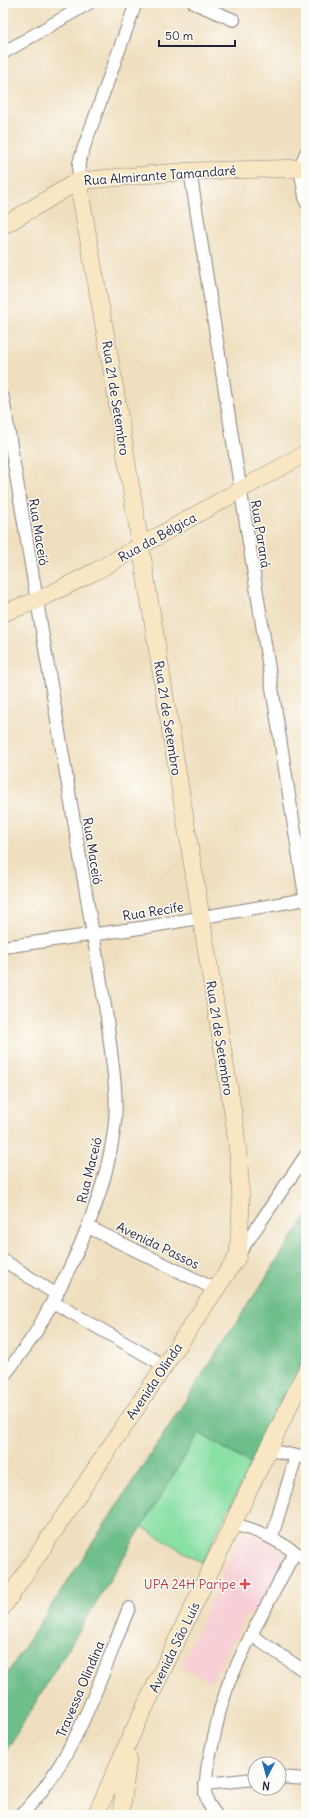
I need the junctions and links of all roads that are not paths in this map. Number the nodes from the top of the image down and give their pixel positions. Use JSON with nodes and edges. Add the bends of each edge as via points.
{"nodes":[{"id":1,"x":89,"y":3,"type":"edge"},
{"id":2,"x":136,"y":3,"type":"edge"},
{"id":3,"x":194,"y":3,"type":"edge"},
{"id":4,"x":234,"y":20,"type":"dead end"},
{"id":5,"x":3,"y":53,"type":"edge"},
{"id":6,"x":304,"y":163,"type":"edge"},
{"id":7,"x":190,"y":171,"type":"junction"},
{"id":8,"x":78,"y":181,"type":"junction"},
{"id":9,"x":306,"y":202,"type":"edge"},
{"id":10,"x":3,"y":226,"type":"edge"},
{"id":11,"x":3,"y":398,"type":"edge"},
{"id":12,"x":306,"y":453,"type":"edge"},
{"id":13,"x":240,"y":490,"type":"junction"},
{"id":14,"x":140,"y":546,"type":"junction"},
{"id":15,"x":36,"y":601,"type":"junction"},
{"id":16,"x":3,"y":613,"type":"edge"},
{"id":17,"x":306,"y":900,"type":"edge"},
{"id":18,"x":200,"y":917,"type":"junction"},
{"id":19,"x":93,"y":935,"type":"junction"},
{"id":20,"x":3,"y":947,"type":"edge"},
{"id":21,"x":306,"y":1155,"type":"edge"},
{"id":22,"x":88,"y":1227,"type":"junction"},
{"id":23,"x":238,"y":1256,"type":"junction"},
{"id":24,"x":3,"y":1260,"type":"edge"},
{"id":25,"x":215,"y":1289,"type":"junction"},
{"id":26,"x":55,"y":1298,"type":"junction"},
{"id":27,"x":165,"y":1366,"type":"junction"},
{"id":28,"x":306,"y":1371,"type":"edge"},
{"id":29,"x":3,"y":1377,"type":"edge"},
{"id":30,"x":269,"y":1450,"type":"junction"},
{"id":31,"x":301,"y":1457,"type":"edge"},
{"id":32,"x":233,"y":1525,"type":"junction"},
{"id":33,"x":272,"y":1538,"type":"junction"},
{"id":34,"x":295,"y":1552,"type":"junction"},
{"id":35,"x":306,"y":1558,"type":"edge"},
{"id":36,"x":3,"y":1607,"type":"edge"},
{"id":37,"x":128,"y":1608,"type":"dead end"},
{"id":38,"x":250,"y":1634,"type":"junction"},
{"id":39,"x":306,"y":1672,"type":"edge"},
{"id":40,"x":131,"y":1736,"type":"junction"},
{"id":41,"x":287,"y":1778,"type":"edge"},
{"id":42,"x":247,"y":1779,"type":"edge"},
{"id":43,"x":306,"y":1779,"type":"edge"},
{"id":44,"x":205,"y":1784,"type":"junction"},
{"id":45,"x":21,"y":1815,"type":"edge"},
{"id":46,"x":96,"y":1815,"type":"edge"},
{"id":47,"x":121,"y":1815,"type":"edge"},
{"id":48,"x":216,"y":1815,"type":"edge"}],
"edges":[{"from":1,"to":5,"type":"street"},
{"from":2,"to":8,"type":"street","via":[[83,150]]},
{"from":3,"to":4,"type":"street"},
{"from":6,"to":7,"type":"main road","name":"Rua Almirante Tamandaré"},
{"from":6,"to":9,"type":"street"},
{"from":7,"to":8,"type":"main road","name":"Rua Almirante Tamandaré"},
{"from":7,"to":13,"type":"street","name":"Rua Paraná"},
{"from":8,"to":10,"type":"main road","name":"Rua Almirante Tamandaré"},
{"from":8,"to":14,"type":"main road","name":"Rua 21 de Setembro"},
{"from":11,"to":15,"type":"street","name":"Rua Maceió"},
{"from":12,"to":13,"type":"main road","name":"Rua da Bélgica"},
{"from":13,"to":14,"type":"main road","name":"Rua da Bélgica"},
{"from":13,"to":17,"type":"street","name":"Rua Paraná"},
{"from":14,"to":15,"type":"main road","name":"Rua da Bélgica"},
{"from":14,"to":18,"type":"main road","name":"Rua 21 de Setembro"},
{"from":15,"to":16,"type":"main road","name":"Rua da Bélgica"},
{"from":15,"to":19,"type":"street","name":"Rua Maceió"},
{"from":17,"to":18,"type":"street","name":"Rua Recife"},
{"from":18,"to":19,"type":"street","name":"Rua Recife"},
{"from":18,"to":23,"type":"main road","name":"Rua 21 de Setembro","via":[[239,1163],[241,1206]]},
{"from":19,"to":20,"type":"street","name":"Rua Recife"},
{"from":19,"to":22,"type":"street","name":"Rua Maceió","via":[[107,1018],[115,1120],[107,1161]]},
{"from":21,"to":23,"type":"street","name":"Avenida Olinda"},
{"from":22,"to":25,"type":"street","name":"Avenida Passos"},
{"from":22,"to":26,"type":"street","name":"Rua Maceió"},
{"from":23,"to":25,"type":"main road","name":"Avenida Olinda"},
{"from":24,"to":26,"type":"street"},
{"from":25,"to":27,"type":"main road","name":"Avenida Olinda"},
{"from":26,"to":27,"type":"street"},
{"from":26,"to":29,"type":"street","name":"Rua Maceió","via":[[33,1337]]},
{"from":27,"to":36,"type":"main road","name":"Avenida Olinda"},
{"from":28,"to":30,"type":"main road","name":"Avenida São Luís"},
{"from":30,"to":31,"type":"street"},
{"from":30,"to":32,"type":"main road","name":"Avenida São Luís"},
{"from":31,"to":33,"type":"street"},
{"from":32,"to":33,"type":"street","via":[[249,1528]]},
{"from":32,"to":40,"type":"main road","name":"Avenida São Luís"},
{"from":33,"to":34,"type":"street"},
{"from":34,"to":35,"type":"street"},
{"from":34,"to":38,"type":"street"},
{"from":37,"to":45,"type":"street","name":"Travessa Olindina","via":[[81,1729],[48,1783]]},
{"from":38,"to":39,"type":"street"},
{"from":38,"to":44,"type":"street","via":[[220,1710]]},
{"from":40,"to":46,"type":"main road","name":"Avenida São Luís"},
{"from":40,"to":47,"type":"main road"},
{"from":41,"to":43,"type":"street"},
{"from":42,"to":44,"type":"street"},
{"from":44,"to":48,"type":"street","via":[[208,1804]]}]}
